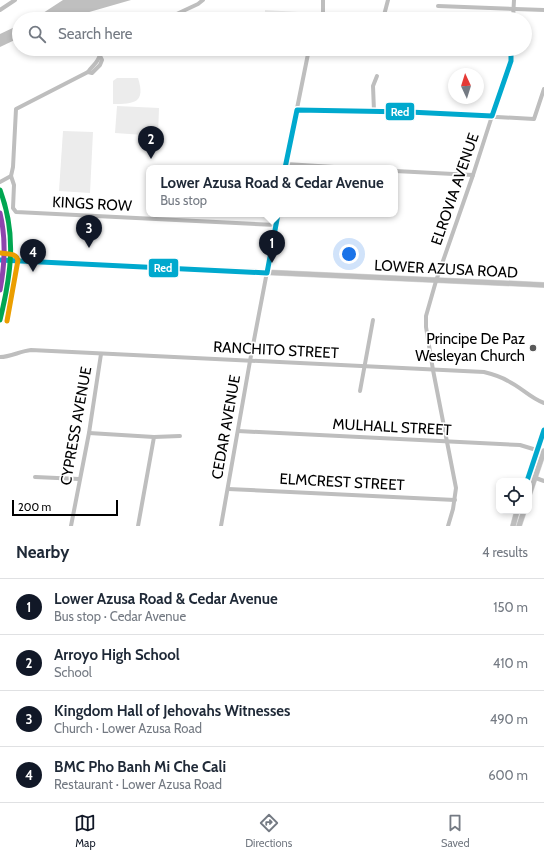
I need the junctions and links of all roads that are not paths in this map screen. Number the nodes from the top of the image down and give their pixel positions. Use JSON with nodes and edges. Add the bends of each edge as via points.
{"nodes":[{"id":1,"x":15,"y":0,"type":"edge"},
{"id":2,"x":203,"y":0,"type":"edge"},
{"id":3,"x":323,"y":0,"type":"edge"},
{"id":4,"x":388,"y":0,"type":"edge"},
{"id":5,"x":514,"y":0,"type":"edge"},
{"id":6,"x":438,"y":6,"type":"dead end"},
{"id":7,"x":0,"y":10,"type":"edge"},
{"id":8,"x":514,"y":10,"type":"junction"},
{"id":9,"x":544,"y":10,"type":"edge"},
{"id":10,"x":181,"y":12,"type":"edge"},
{"id":11,"x":323,"y":12,"type":"edge"},
{"id":12,"x":385,"y":12,"type":"edge"},
{"id":13,"x":100,"y":56,"type":"edge"},
{"id":14,"x":308,"y":56,"type":"edge"},
{"id":15,"x":511,"y":56,"type":"edge"},
{"id":16,"x":377,"y":76,"type":"dead end"},
{"id":17,"x":544,"y":89,"type":"edge"},
{"id":18,"x":297,"y":110,"type":"junction"},
{"id":19,"x":374,"y":112,"type":"junction"},
{"id":20,"x":492,"y":116,"type":"junction"},
{"id":21,"x":285,"y":165,"type":"edge"},
{"id":22,"x":398,"y":170,"type":"edge"},
{"id":23,"x":473,"y":175,"type":"junction"},
{"id":24,"x":11,"y":176,"type":"junction"},
{"id":25,"x":0,"y":182,"type":"edge"},
{"id":26,"x":0,"y":190,"type":"edge"},
{"id":27,"x":0,"y":212,"type":"edge"},
{"id":28,"x":277,"y":217,"type":"edge"},
{"id":29,"x":276,"y":224,"type":"junction"},
{"id":30,"x":2,"y":260,"type":"edge"},
{"id":31,"x":11,"y":261,"type":"junction"},
{"id":32,"x":267,"y":273,"type":"junction"},
{"id":33,"x":436,"y":280,"type":"junction"},
{"id":34,"x":544,"y":285,"type":"edge"},
{"id":35,"x":0,"y":287,"type":"edge"},
{"id":36,"x":0,"y":320,"type":"edge"},
{"id":37,"x":373,"y":320,"type":"dead end"},
{"id":38,"x":101,"y":354,"type":"junction"},
{"id":39,"x":0,"y":357,"type":"edge"},
{"id":40,"x":250,"y":361,"type":"junction"},
{"id":41,"x":365,"y":367,"type":"junction"},
{"id":42,"x":433,"y":370,"type":"junction"},
{"id":43,"x":360,"y":391,"type":"dead end"},
{"id":44,"x":544,"y":402,"type":"edge"},
{"id":45,"x":544,"y":430,"type":"edge"},
{"id":46,"x":238,"y":431,"type":"junction"},
{"id":47,"x":89,"y":433,"type":"junction"},
{"id":48,"x":154,"y":436,"type":"junction"},
{"id":49,"x":180,"y":436,"type":"dead end"},
{"id":50,"x":446,"y":442,"type":"junction"},
{"id":51,"x":542,"y":451,"type":"edge"},
{"id":52,"x":35,"y":477,"type":"dead end"},
{"id":53,"x":528,"y":478,"type":"edge"},
{"id":54,"x":535,"y":478,"type":"junction"},
{"id":55,"x":79,"y":480,"type":"junction"},
{"id":56,"x":544,"y":481,"type":"edge"},
{"id":57,"x":532,"y":486,"type":"edge"},
{"id":58,"x":228,"y":489,"type":"junction"},
{"id":59,"x":455,"y":500,"type":"junction"},
{"id":60,"x":517,"y":514,"type":"edge"},
{"id":61,"x":523,"y":514,"type":"edge"},
{"id":62,"x":71,"y":526,"type":"edge"},
{"id":63,"x":138,"y":526,"type":"edge"},
{"id":64,"x":221,"y":526,"type":"edge"},
{"id":65,"x":449,"y":526,"type":"edge"},
{"id":66,"x":512,"y":526,"type":"edge"},
{"id":67,"x":519,"y":526,"type":"edge"}],
"edges":[{"from":1,"to":7,"type":"street"},
{"from":2,"to":10,"type":"street"},
{"from":3,"to":11,"type":"street"},
{"from":4,"to":12,"type":"street"},
{"from":5,"to":8,"type":"street"},
{"from":6,"to":8,"type":"street"},
{"from":8,"to":9,"type":"street"},
{"from":13,"to":24,"type":"street","name":"KINGS ROW","via":[[100,65],[92,72],[16,109]]},
{"from":14,"to":18,"type":"street"},
{"from":15,"to":20,"type":"street","name":"ELROVIA AVENUE"},
{"from":16,"to":19,"type":"street","via":[[373,86]]},
{"from":17,"to":20,"type":"street","via":[[534,118]]},
{"from":18,"to":19,"type":"street"},
{"from":18,"to":21,"type":"street"},
{"from":19,"to":20,"type":"street"},
{"from":20,"to":23,"type":"street","name":"ELROVIA AVENUE"},
{"from":22,"to":23,"type":"street"},
{"from":23,"to":33,"type":"street","name":"ELROVIA AVENUE"},
{"from":24,"to":25,"type":"street"},
{"from":24,"to":29,"type":"street","name":"KINGS ROW","via":[[14,185],[13,208],[16,212]]},
{"from":26,"to":31,"type":"main road","via":[[10,224]]},
{"from":27,"to":30,"type":"main road","via":[[4,239]]},
{"from":28,"to":29,"type":"street","name":"CEDAR AVENUE"},
{"from":29,"to":32,"type":"street","name":"CEDAR AVENUE"},
{"from":30,"to":31,"type":"main road","name":"LOWER AZUSA ROAD"},
{"from":30,"to":35,"type":"main road"},
{"from":31,"to":32,"type":"main road","name":"LOWER AZUSA ROAD"},
{"from":31,"to":36,"type":"main road"},
{"from":32,"to":33,"type":"main road","name":"LOWER AZUSA ROAD"},
{"from":32,"to":40,"type":"street","name":"CEDAR AVENUE"},
{"from":33,"to":34,"type":"main road","name":"LOWER AZUSA ROAD"},
{"from":33,"to":42,"type":"street","name":"ELROVIA AVENUE","via":[[426,316]]},
{"from":37,"to":41,"type":"street"},
{"from":38,"to":39,"type":"street","name":"RANCHITO STREET","via":[[31,350]]},
{"from":38,"to":40,"type":"street","name":"RANCHITO STREET"},
{"from":38,"to":47,"type":"street","name":"CYPRESS AVENUE"},
{"from":40,"to":41,"type":"street","name":"RANCHITO STREET"},
{"from":40,"to":46,"type":"street","name":"CEDAR AVENUE"},
{"from":41,"to":42,"type":"street","name":"RANCHITO STREET"},
{"from":41,"to":43,"type":"street"},
{"from":42,"to":44,"type":"street","name":"RANCHITO STREET","via":[[484,372],[498,376]]},
{"from":42,"to":50,"type":"street","name":"ELROVIA AVENUE"},
{"from":45,"to":51,"type":"main road"},
{"from":46,"to":50,"type":"street","name":"MULHALL STREET"},
{"from":46,"to":58,"type":"street","name":"CEDAR AVENUE"},
{"from":47,"to":48,"type":"street"},
{"from":47,"to":55,"type":"street","name":"CYPRESS AVENUE"},
{"from":48,"to":49,"type":"street"},
{"from":48,"to":63,"type":"street"},
{"from":50,"to":51,"type":"street","name":"MULHALL STREET","via":[[520,445]]},
{"from":50,"to":59,"type":"street","name":"ELROVIA AVENUE","via":[[456,488]]},
{"from":51,"to":53,"type":"main road"},
{"from":51,"to":54,"type":"main road"},
{"from":52,"to":55,"type":"street"},
{"from":54,"to":56,"type":"street"},
{"from":54,"to":57,"type":"main road"},
{"from":55,"to":62,"type":"street","name":"CYPRESS AVENUE"},
{"from":58,"to":59,"type":"street","name":"ELMCREST STREET"},
{"from":58,"to":64,"type":"street","name":"CEDAR AVENUE"},
{"from":59,"to":65,"type":"street","name":"ELROVIA AVENUE"},
{"from":60,"to":66,"type":"main road"},
{"from":61,"to":67,"type":"main road"}]}
